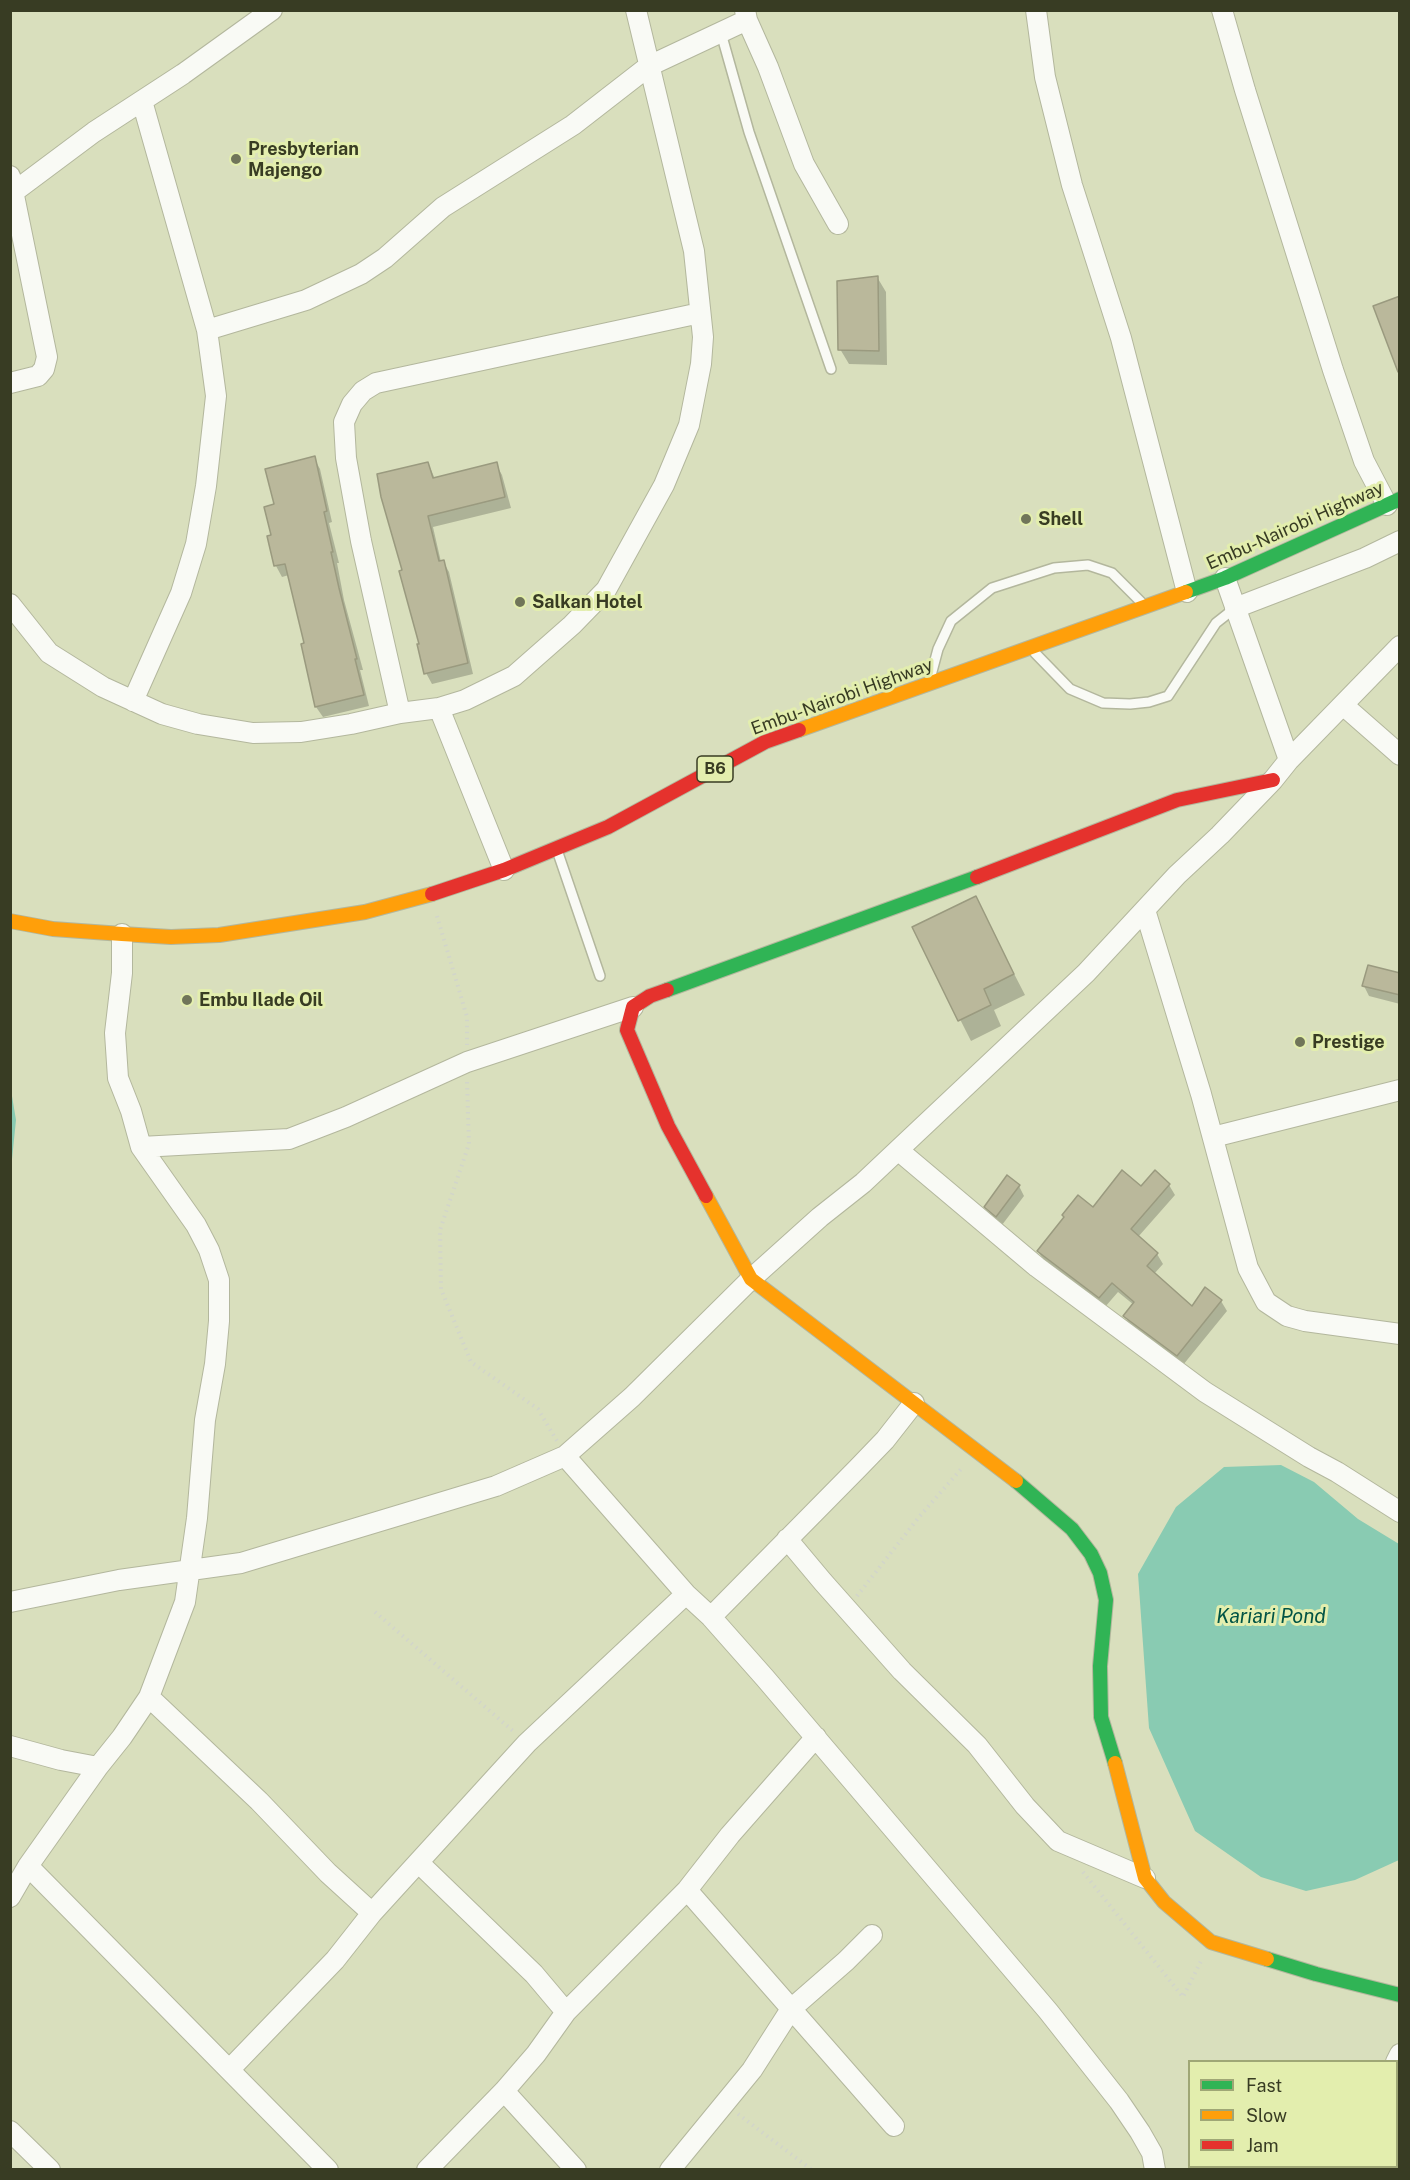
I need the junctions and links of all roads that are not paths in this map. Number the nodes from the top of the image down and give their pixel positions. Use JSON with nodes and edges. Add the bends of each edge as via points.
{"nodes":[{"id":1,"x":272,"y":10,"type":"edge"},
{"id":2,"x":636,"y":10,"type":"edge"},
{"id":3,"x":1036,"y":10,"type":"edge"},
{"id":4,"x":1222,"y":10,"type":"edge"},
{"id":5,"x":746,"y":15,"type":"edge"},
{"id":6,"x":721,"y":33,"type":"junction"},
{"id":7,"x":649,"y":66,"type":"junction"},
{"id":8,"x":142,"y":101,"type":"junction"},
{"id":9,"x":13,"y":183,"type":"edge"},
{"id":10,"x":838,"y":224,"type":"dead end"},
{"id":11,"x":700,"y":313,"type":"junction"},
{"id":12,"x":207,"y":330,"type":"junction"},
{"id":13,"x":831,"y":369,"type":"dead end"},
{"id":14,"x":10,"y":383,"type":"edge"},
{"id":15,"x":1393,"y":502,"type":"edge"},
{"id":16,"x":1400,"y":541,"type":"edge"},
{"id":17,"x":1225,"y":579,"type":"junction"},
{"id":18,"x":1187,"y":592,"type":"junction"},
{"id":19,"x":10,"y":604,"type":"edge"},
{"id":20,"x":1146,"y":607,"type":"junction"},
{"id":21,"x":1235,"y":608,"type":"junction"},
{"id":22,"x":1400,"y":646,"type":"edge"},
{"id":23,"x":1031,"y":649,"type":"junction"},
{"id":24,"x":929,"y":685,"type":"junction"},
{"id":25,"x":133,"y":701,"type":"junction"},
{"id":26,"x":1343,"y":705,"type":"junction"},
{"id":27,"x":439,"y":708,"type":"junction"},
{"id":28,"x":400,"y":713,"type":"junction"},
{"id":29,"x":1400,"y":755,"type":"edge"},
{"id":30,"x":1289,"y":760,"type":"junction"},
{"id":31,"x":1273,"y":780,"type":"junction"},
{"id":32,"x":556,"y":849,"type":"junction"},
{"id":33,"x":504,"y":870,"type":"junction"},
{"id":34,"x":1145,"y":910,"type":"junction"},
{"id":35,"x":10,"y":921,"type":"edge"},
{"id":36,"x":122,"y":934,"type":"junction"},
{"id":37,"x":600,"y":976,"type":"dead end"},
{"id":38,"x":633,"y":1007,"type":"junction"},
{"id":39,"x":1400,"y":1090,"type":"edge"},
{"id":40,"x":1213,"y":1137,"type":"junction"},
{"id":41,"x":141,"y":1147,"type":"junction"},
{"id":42,"x":898,"y":1150,"type":"junction"},
{"id":43,"x":751,"y":1279,"type":"junction"},
{"id":44,"x":1400,"y":1334,"type":"edge"},
{"id":45,"x":914,"y":1403,"type":"junction"},
{"id":46,"x":565,"y":1456,"type":"junction"},
{"id":47,"x":1400,"y":1512,"type":"edge"},
{"id":48,"x":788,"y":1539,"type":"junction"},
{"id":49,"x":190,"y":1569,"type":"junction"},
{"id":50,"x":686,"y":1594,"type":"junction"},
{"id":51,"x":10,"y":1602,"type":"edge"},
{"id":52,"x":711,"y":1617,"type":"junction"},
{"id":53,"x":149,"y":1697,"type":"junction"},
{"id":54,"x":816,"y":1737,"type":"junction"},
{"id":55,"x":10,"y":1746,"type":"edge"},
{"id":56,"x":98,"y":1767,"type":"junction"},
{"id":57,"x":419,"y":1863,"type":"junction"},
{"id":58,"x":28,"y":1866,"type":"junction"},
{"id":59,"x":1144,"y":1878,"type":"junction"},
{"id":60,"x":687,"y":1890,"type":"junction"},
{"id":61,"x":10,"y":1898,"type":"edge"},
{"id":62,"x":372,"y":1913,"type":"junction"},
{"id":63,"x":872,"y":1935,"type":"dead end"},
{"id":64,"x":1400,"y":1995,"type":"edge"},
{"id":65,"x":791,"y":2009,"type":"junction"},
{"id":66,"x":566,"y":2012,"type":"junction"},
{"id":67,"x":230,"y":2069,"type":"junction"},
{"id":68,"x":504,"y":2091,"type":"junction"},
{"id":69,"x":894,"y":2126,"type":"dead end"},
{"id":70,"x":10,"y":2131,"type":"edge"},
{"id":71,"x":50,"y":2169,"type":"edge"},
{"id":72,"x":328,"y":2169,"type":"edge"},
{"id":73,"x":427,"y":2169,"type":"edge"},
{"id":74,"x":576,"y":2169,"type":"edge"},
{"id":75,"x":670,"y":2169,"type":"edge"},
{"id":76,"x":1155,"y":2169,"type":"edge"}],
"edges":[{"from":1,"to":8,"type":"street"},
{"from":2,"to":7,"type":"street"},
{"from":3,"to":18,"type":"street","via":[[1045,77],[1072,184],[1110,300]]},
{"from":4,"to":15,"type":"street","via":[[1364,461]]},
{"from":5,"to":6,"type":"street"},
{"from":5,"to":10,"type":"street","via":[[804,164]]},
{"from":6,"to":7,"type":"street"},
{"from":6,"to":13,"type":"lane","via":[[749,132]]},
{"from":7,"to":11,"type":"street","via":[[694,251]]},
{"from":7,"to":12,"type":"street","via":[[573,125],[443,207],[361,274],[306,300]]},
{"from":8,"to":9,"type":"street"},
{"from":8,"to":12,"type":"street"},
{"from":9,"to":14,"type":"street","via":[[47,357],[38,376]]},
{"from":11,"to":27,"type":"street","via":[[701,364],[689,425],[664,485],[606,590],[514,676]]},
{"from":11,"to":28,"type":"street","via":[[376,383],[352,404],[344,422],[346,458]]},
{"from":12,"to":25,"type":"street","via":[[216,396],[196,544],[181,593]]},
{"from":15,"to":17,"type":"street","name":"Embu-Nairobi Highway","number":"B6"},
{"from":16,"to":21,"type":"street"},
{"from":17,"to":18,"type":"street","name":"Embu-Nairobi Highway","number":"B6"},
{"from":17,"to":21,"type":"street"},
{"from":18,"to":20,"type":"street","name":"Embu-Nairobi Highway","number":"B6"},
{"from":19,"to":25,"type":"street","via":[[49,653]]},
{"from":20,"to":23,"type":"street","name":"Embu-Nairobi Highway","number":"B6"},
{"from":20,"to":24,"type":"lane","via":[[1112,573],[1088,565],[1054,568],[992,588],[951,621],[938,649]]},
{"from":21,"to":23,"type":"lane","via":[[1216,623],[1168,696],[1149,702],[1103,703],[1078,692]]},
{"from":21,"to":30,"type":"street"},
{"from":22,"to":26,"type":"street"},
{"from":23,"to":24,"type":"street","name":"Embu-Nairobi Highway","number":"B6"},
{"from":24,"to":32,"type":"street","name":"Embu-Nairobi Highway","number":"B6","via":[[765,742],[608,827]]},
{"from":25,"to":28,"type":"street","via":[[189,722],[253,733],[301,732]]},
{"from":26,"to":29,"type":"street"},
{"from":26,"to":30,"type":"street"},
{"from":27,"to":28,"type":"street"},
{"from":27,"to":33,"type":"street"},
{"from":30,"to":31,"type":"street"},
{"from":31,"to":34,"type":"street"},
{"from":31,"to":38,"type":"street","via":[[1177,800],[916,901],[650,996]]},
{"from":32,"to":33,"type":"street","name":"Embu-Nairobi Highway","number":"B6"},
{"from":32,"to":37,"type":"lane"},
{"from":33,"to":36,"type":"street","name":"Embu-Nairobi Highway","number":"B6","via":[[365,912],[266,929],[171,937]]},
{"from":34,"to":40,"type":"street"},
{"from":34,"to":42,"type":"street","via":[[1086,973]]},
{"from":35,"to":36,"type":"street","name":"Embu-Nairobi Highway","number":"B6"},
{"from":36,"to":41,"type":"street","via":[[115,1033],[118,1078]]},
{"from":38,"to":41,"type":"street","via":[[467,1062],[289,1139]]},
{"from":38,"to":43,"type":"street","via":[[627,1030],[638,1057],[668,1126]]},
{"from":39,"to":40,"type":"street"},
{"from":40,"to":44,"type":"street","via":[[1248,1268],[1266,1302],[1287,1316],[1305,1321]]},
{"from":41,"to":49,"type":"street","via":[[196,1225],[219,1280],[215,1364],[205,1420]]},
{"from":42,"to":43,"type":"street"},
{"from":42,"to":47,"type":"street","via":[[1037,1268],[1205,1392]]},
{"from":43,"to":45,"type":"street"},
{"from":43,"to":46,"type":"street","via":[[632,1397]]},
{"from":45,"to":48,"type":"street","via":[[885,1440]]},
{"from":45,"to":59,"type":"street","via":[[1037,1497],[1072,1529],[1091,1554],[1106,1600],[1100,1666],[1101,1717]]},
{"from":46,"to":49,"type":"street","via":[[496,1486],[312,1542],[241,1563]]},
{"from":46,"to":50,"type":"street"},
{"from":48,"to":52,"type":"street"},
{"from":48,"to":59,"type":"street","via":[[902,1671],[977,1745],[1058,1841]]},
{"from":49,"to":51,"type":"street"},
{"from":49,"to":53,"type":"street","via":[[185,1602]]},
{"from":50,"to":52,"type":"street"},
{"from":50,"to":57,"type":"street","via":[[527,1743]]},
{"from":52,"to":54,"type":"street"},
{"from":53,"to":56,"type":"street"},
{"from":53,"to":62,"type":"street"},
{"from":54,"to":60,"type":"street"},
{"from":54,"to":76,"type":"street","via":[[1048,2011],[1119,2101],[1152,2153]]},
{"from":55,"to":56,"type":"street"},
{"from":56,"to":58,"type":"street"},
{"from":57,"to":62,"type":"street"},
{"from":57,"to":66,"type":"street","via":[[534,1974]]},
{"from":58,"to":61,"type":"street"},
{"from":58,"to":67,"type":"street"},
{"from":59,"to":64,"type":"street","via":[[1164,1902],[1211,1942]]},
{"from":60,"to":65,"type":"street"},
{"from":60,"to":66,"type":"street"},
{"from":62,"to":67,"type":"street","via":[[334,1960]]},
{"from":63,"to":65,"type":"street"},
{"from":65,"to":69,"type":"street"},
{"from":65,"to":75,"type":"street","via":[[752,2070]]},
{"from":66,"to":68,"type":"street"},
{"from":67,"to":72,"type":"street"},
{"from":68,"to":73,"type":"street"},
{"from":68,"to":74,"type":"street"},
{"from":70,"to":71,"type":"street"}]}
